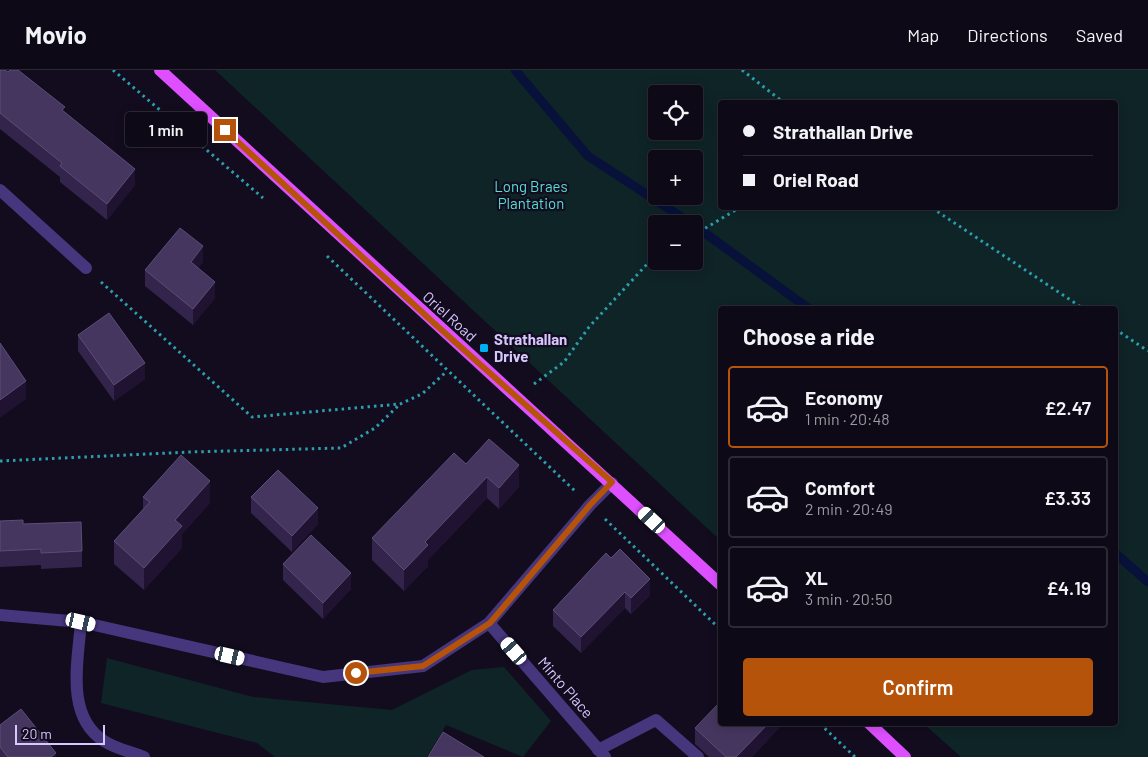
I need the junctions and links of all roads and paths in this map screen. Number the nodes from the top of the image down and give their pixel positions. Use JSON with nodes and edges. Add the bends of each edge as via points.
{"nodes":[{"id":1,"x":113,"y":70,"type":"edge"},
{"id":2,"x":160,"y":70,"type":"edge"},
{"id":3,"x":742,"y":70,"type":"edge"},
{"id":4,"x":781,"y":100,"type":"edge"},
{"id":5,"x":0,"y":190,"type":"edge"},
{"id":6,"x":265,"y":199,"type":"dead end"},
{"id":7,"x":736,"y":210,"type":"edge"},
{"id":8,"x":935,"y":210,"type":"edge"},
{"id":9,"x":703,"y":229,"type":"edge"},
{"id":10,"x":322,"y":251,"type":"dead end"},
{"id":11,"x":648,"y":263,"type":"edge"},
{"id":12,"x":86,"y":268,"type":"joint"},
{"id":13,"x":1079,"y":306,"type":"edge"},
{"id":14,"x":1118,"y":331,"type":"edge"},
{"id":15,"x":1148,"y":351,"type":"edge"},
{"id":16,"x":448,"y":370,"type":"junction"},
{"id":17,"x":535,"y":384,"type":"dead end"},
{"id":18,"x":400,"y":404,"type":"junction"},
{"id":19,"x":0,"y":461,"type":"edge"},
{"id":20,"x":612,"y":482,"type":"junction"},
{"id":21,"x":590,"y":505,"type":"junction"},
{"id":22,"x":718,"y":582,"type":"edge"},
{"id":23,"x":0,"y":615,"type":"edge"},
{"id":24,"x":81,"y":622,"type":"junction"},
{"id":25,"x":490,"y":623,"type":"junction"},
{"id":26,"x":718,"y":627,"type":"edge"},
{"id":27,"x":822,"y":726,"type":"edge"},
{"id":28,"x":872,"y":726,"type":"edge"},
{"id":29,"x":602,"y":753,"type":"edge"},
{"id":30,"x":144,"y":757,"type":"edge"},
{"id":31,"x":698,"y":757,"type":"edge"},
{"id":32,"x":855,"y":757,"type":"edge"},
{"id":33,"x":905,"y":757,"type":"edge"}],
"edges":[{"from":1,"to":6,"type":"path"},
{"from":2,"to":20,"type":"main road","name":"Oriel Road","via":[[428,319]]},
{"from":3,"to":4,"type":"path"},
{"from":5,"to":12,"type":"street"},
{"from":7,"to":9,"type":"path"},
{"from":8,"to":13,"type":"path"},
{"from":10,"to":16,"type":"path"},
{"from":11,"to":17,"type":"path","via":[[589,327],[564,362]]},
{"from":12,"to":18,"type":"path","via":[[252,417]]},
{"from":14,"to":15,"type":"path"},
{"from":16,"to":18,"type":"path","via":[[422,394]]},
{"from":16,"to":21,"type":"path"},
{"from":18,"to":19,"type":"path","via":[[375,428],[341,448]]},
{"from":20,"to":21,"type":"street"},
{"from":20,"to":22,"type":"main road","name":"Oriel Road"},
{"from":21,"to":25,"type":"street"},
{"from":21,"to":26,"type":"path"},
{"from":23,"to":24,"type":"street"},
{"from":24,"to":25,"type":"street","via":[[323,677],[423,666]]},
{"from":24,"to":30,"type":"street","via":[[78,700],[84,720],[105,742]]},
{"from":25,"to":29,"type":"street","name":"Minto Place"},
{"from":27,"to":32,"type":"path"},
{"from":28,"to":33,"type":"main road"},
{"from":29,"to":31,"type":"street","name":"Minto Place","via":[[656,720]]}]}
